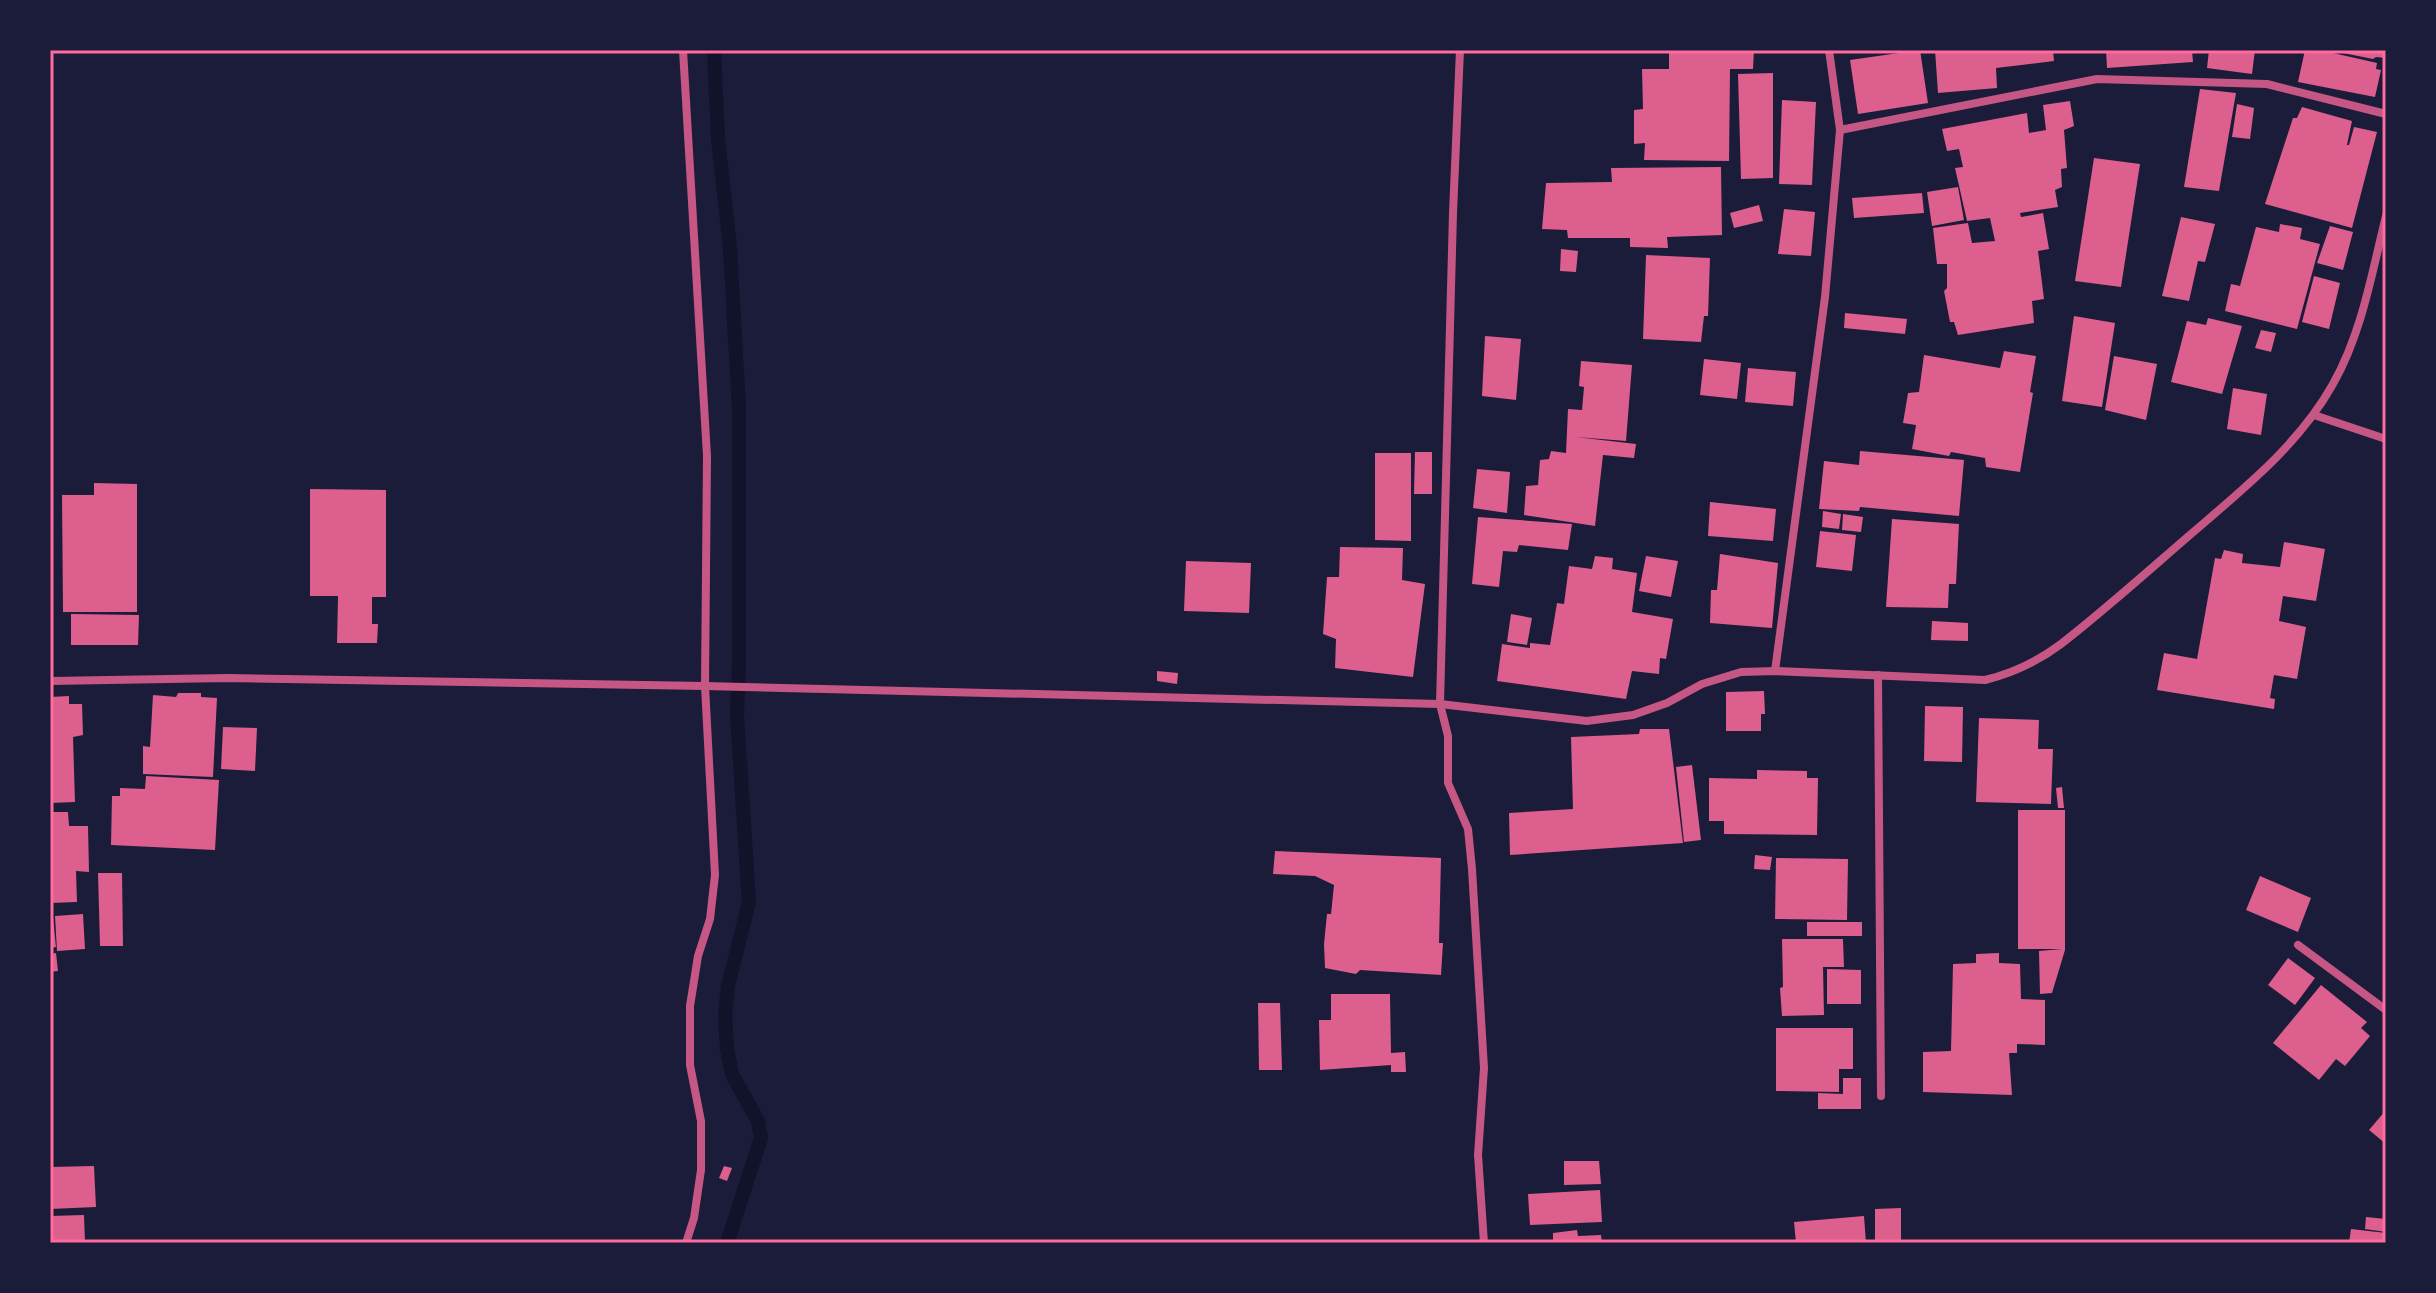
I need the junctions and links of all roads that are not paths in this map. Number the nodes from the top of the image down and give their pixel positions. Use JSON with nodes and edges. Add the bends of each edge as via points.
{"nodes":[{"id":1,"x":683,"y":50,"type":"edge"},
{"id":2,"x":1460,"y":50,"type":"edge"},
{"id":3,"x":1829,"y":50,"type":"edge"},
{"id":4,"x":2386,"y":114,"type":"edge"},
{"id":5,"x":1840,"y":130,"type":"junction"},
{"id":6,"x":2386,"y":216,"type":"edge"},
{"id":7,"x":2314,"y":415,"type":"junction"},
{"id":8,"x":2386,"y":439,"type":"edge"},
{"id":9,"x":1775,"y":671,"type":"junction"},
{"id":10,"x":1878,"y":675,"type":"junction"},
{"id":11,"x":50,"y":681,"type":"edge"},
{"id":12,"x":705,"y":686,"type":"junction"},
{"id":13,"x":1440,"y":704,"type":"junction"},
{"id":14,"x":2298,"y":945,"type":"dead end"},
{"id":15,"x":2386,"y":1010,"type":"edge"},
{"id":16,"x":1881,"y":1096,"type":"dead end"},
{"id":17,"x":686,"y":1243,"type":"edge"},
{"id":18,"x":1484,"y":1243,"type":"edge"}],
"edges":[{"from":1,"to":12,"type":"street","via":[[707,456]]},
{"from":2,"to":13,"type":"street"},
{"from":3,"to":5,"type":"street"},
{"from":4,"to":5,"type":"street","via":[[2267,84],[2097,79]]},
{"from":5,"to":9,"type":"street","via":[[1825,297]]},
{"from":6,"to":7,"type":"street","via":[[2350,349]]},
{"from":7,"to":8,"type":"street"},
{"from":7,"to":10,"type":"street","via":[[2210,517],[2039,661],[1985,680]]},
{"from":9,"to":10,"type":"street"},
{"from":9,"to":13,"type":"street","via":[[1741,672],[1633,715],[1587,721]]},
{"from":10,"to":16,"type":"street"},
{"from":11,"to":12,"type":"street","via":[[228,678]]},
{"from":12,"to":13,"type":"street"},
{"from":12,"to":17,"type":"street","via":[[715,875],[690,1006],[701,1170]]},
{"from":13,"to":18,"type":"street","via":[[1448,736],[1448,783],[1468,829],[1472,869],[1484,1068],[1478,1155]]},
{"from":14,"to":15,"type":"street"}]}
